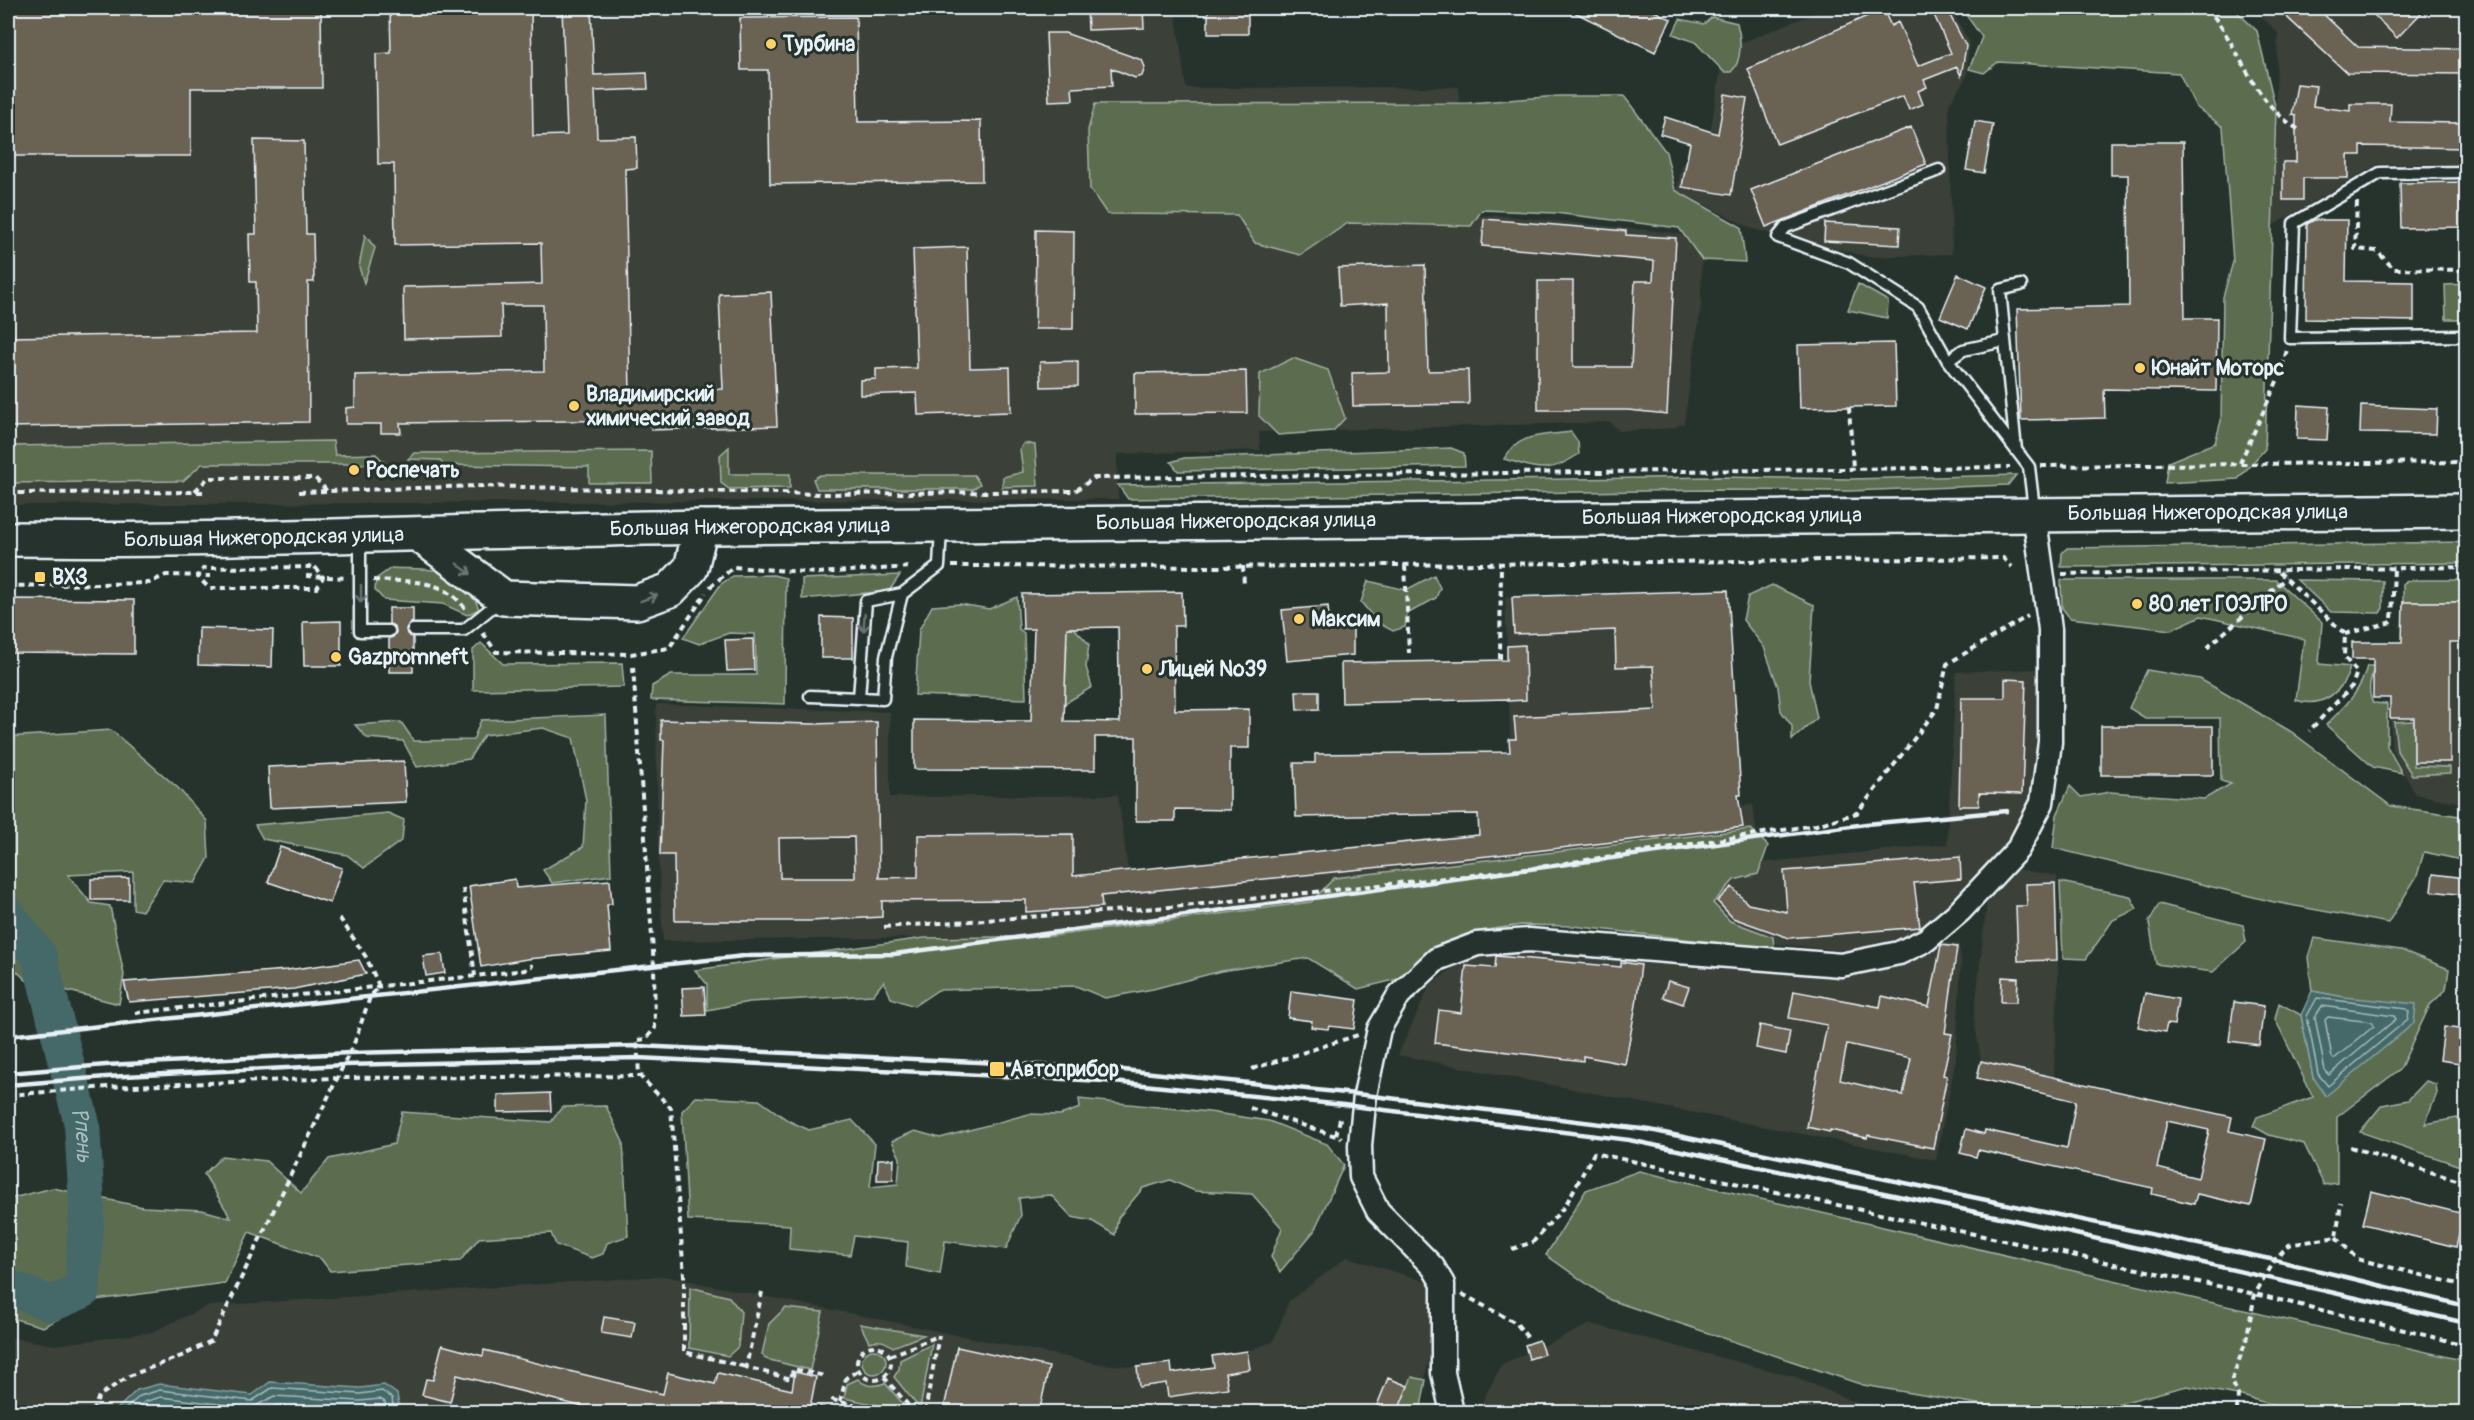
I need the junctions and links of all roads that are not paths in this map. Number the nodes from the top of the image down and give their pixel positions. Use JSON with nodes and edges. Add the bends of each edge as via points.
{"nodes":[{"id":1,"x":1938,"y":170,"type":"dead end"},
{"id":2,"x":2466,"y":172,"type":"edge"},
{"id":3,"x":2021,"y":285,"type":"dead end"},
{"id":4,"x":2466,"y":336,"type":"edge"},
{"id":5,"x":2004,"y":341,"type":"junction"},
{"id":6,"x":1948,"y":361,"type":"junction"},
{"id":7,"x":2016,"y":450,"type":"junction"},
{"id":8,"x":2466,"y":511,"type":"edge"},
{"id":9,"x":2034,"y":513,"type":"junction"},
{"id":10,"x":942,"y":525,"type":"junction"},
{"id":11,"x":701,"y":527,"type":"junction"},
{"id":12,"x":418,"y":534,"type":"junction"},
{"id":13,"x":360,"y":535,"type":"junction"},
{"id":14,"x":8,"y":539,"type":"edge"},
{"id":15,"x":902,"y":594,"type":"junction"},
{"id":16,"x":504,"y":598,"type":"junction"},
{"id":17,"x":413,"y":630,"type":"dead end"},
{"id":18,"x":389,"y":631,"type":"dead end"},
{"id":19,"x":810,"y":696,"type":"dead end"},
{"id":20,"x":859,"y":698,"type":"junction"},
{"id":21,"x":1452,"y":1413,"type":"edge"}],
"edges":[{"from":1,"to":6,"type":"lane","via":[[1786,227],[1778,237],[1849,263],[1918,307]]},
{"from":2,"to":4,"type":"lane","via":[[2379,173],[2294,223],[2290,338]]},
{"from":3,"to":5,"type":"lane","via":[[2000,291]]},
{"from":5,"to":6,"type":"lane","via":[[1963,350]]},
{"from":5,"to":7,"type":"lane"},
{"from":6,"to":7,"type":"lane"},
{"from":7,"to":9,"type":"lane","via":[[2029,466]]},
{"from":8,"to":9,"type":"main road","name":"Большая Нижегородская улица"},
{"from":9,"to":10,"type":"main road","name":"Большая Нижегородская улица"},
{"from":9,"to":21,"type":"street","via":[[2050,629],[2050,742],[2042,802],[2018,849],[1960,911],[1926,940],[1899,954],[1841,964],[1529,940],[1478,944],[1437,958],[1399,994],[1379,1029],[1365,1095],[1361,1177],[1378,1211],[1433,1267],[1443,1284],[1443,1373]]},
{"from":10,"to":11,"type":"main road","name":"Большая Нижегородская улица"},
{"from":10,"to":15,"type":"lane","via":[[939,566]]},
{"from":11,"to":12,"type":"main road","name":"Большая Нижегородская улица"},
{"from":16,"to":11,"type":"main road","one_way":true,"via":[[637,602],[670,590],[692,568]]},
{"from":12,"to":13,"type":"main road","name":"Большая Нижегородская улица"},
{"from":12,"to":16,"type":"main road","one_way":true},
{"from":13,"to":14,"type":"main road","name":"Большая Нижегородская улица"},
{"from":13,"to":18,"type":"lane","one_way":true,"via":[[360,631]]},
{"from":15,"to":20,"type":"lane","via":[[886,657],[883,699]]},
{"from":15,"to":20,"type":"lane","one_way":true,"via":[[866,601]]},
{"from":16,"to":17,"type":"lane","via":[[464,630]]},
{"from":19,"to":20,"type":"lane"}]}
